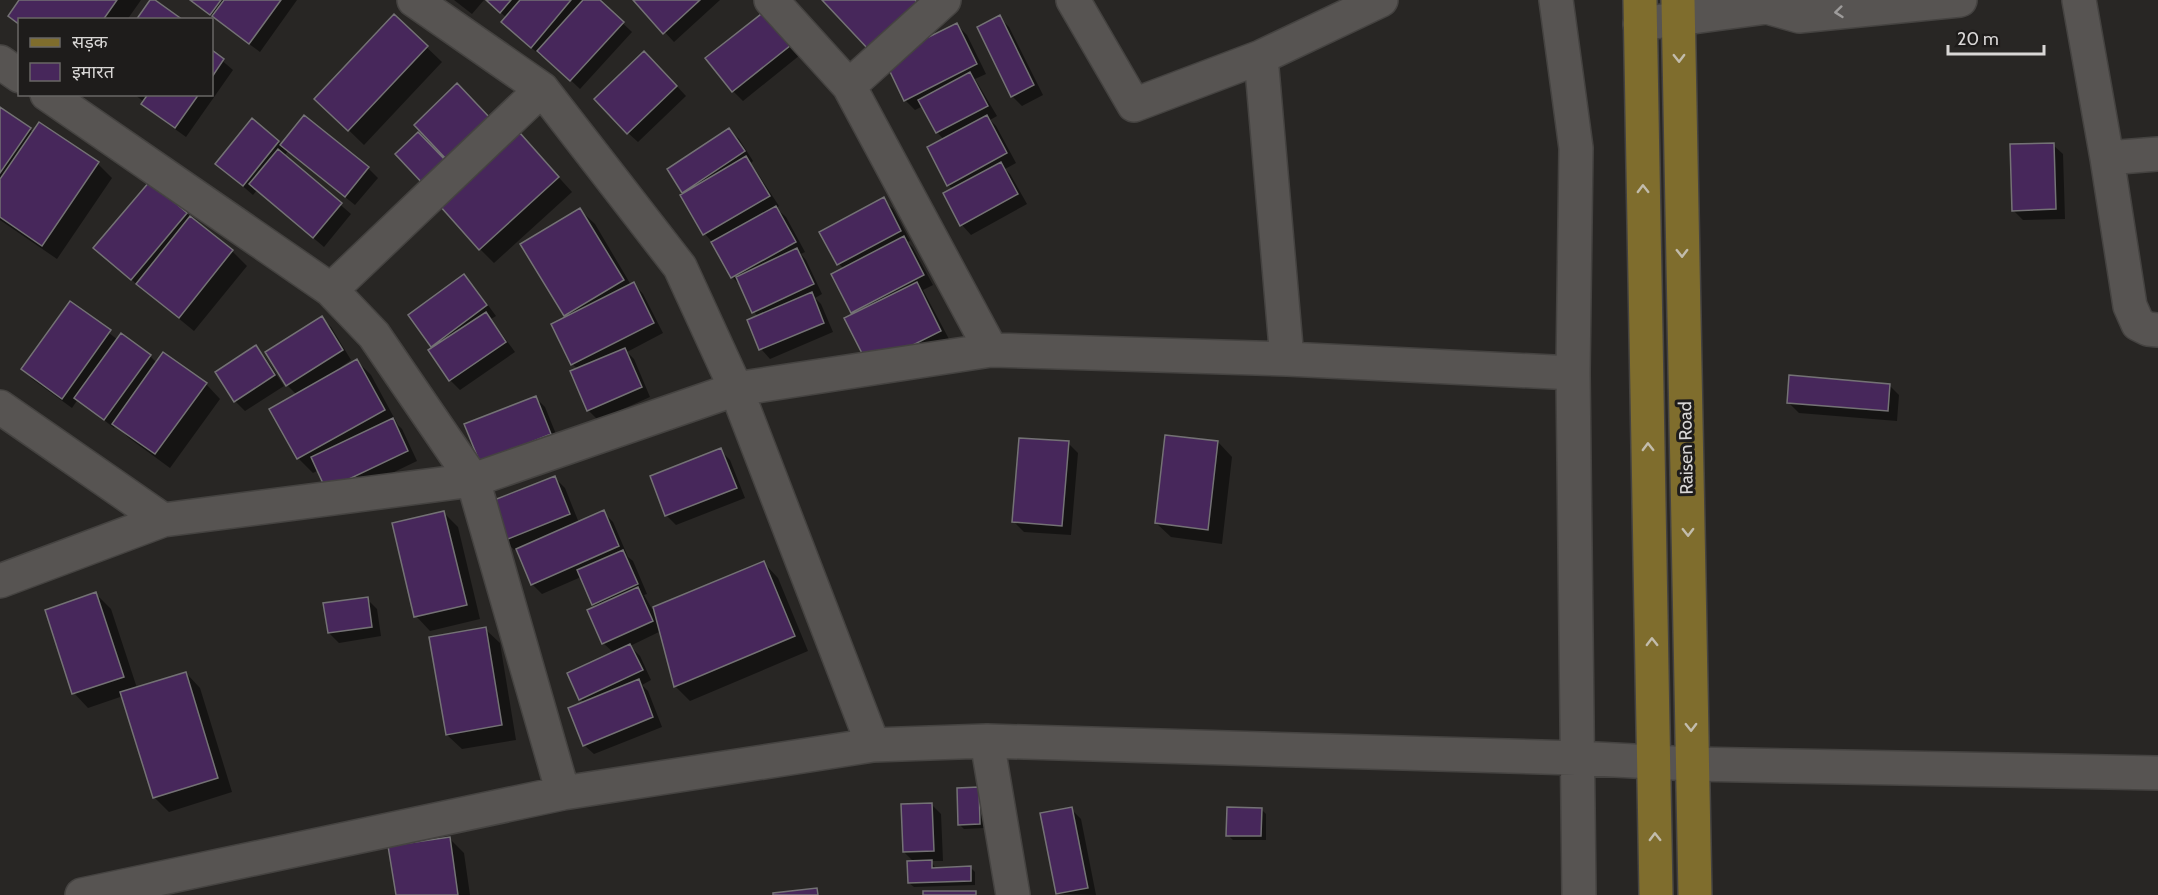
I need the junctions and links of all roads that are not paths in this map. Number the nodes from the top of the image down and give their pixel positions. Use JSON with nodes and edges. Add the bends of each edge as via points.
{"nodes":[{"id":1,"x":414,"y":0,"type":"edge"},
{"id":2,"x":771,"y":0,"type":"edge"},
{"id":3,"x":944,"y":0,"type":"edge"},
{"id":4,"x":1073,"y":0,"type":"edge"},
{"id":5,"x":1381,"y":0,"type":"edge"},
{"id":6,"x":1556,"y":0,"type":"edge"},
{"id":7,"x":1960,"y":0,"type":"edge"},
{"id":8,"x":2079,"y":0,"type":"edge"},
{"id":9,"x":1772,"y":4,"type":"edge"},
{"id":10,"x":1678,"y":9,"type":"edge"},
{"id":11,"x":1640,"y":12,"type":"edge"},
{"id":12,"x":1261,"y":57,"type":"junction"},
{"id":13,"x":0,"y":62,"type":"edge"},
{"id":14,"x":18,"y":75,"type":"edge"},
{"id":15,"x":849,"y":86,"type":"junction"},
{"id":16,"x":542,"y":89,"type":"junction"},
{"id":17,"x":50,"y":96,"type":"edge"},
{"id":18,"x":2158,"y":154,"type":"edge"},
{"id":19,"x":2107,"y":158,"type":"junction"},
{"id":20,"x":331,"y":290,"type":"junction"},
{"id":21,"x":2158,"y":330,"type":"edge"},
{"id":22,"x":991,"y":350,"type":"junction"},
{"id":23,"x":1287,"y":359,"type":"junction"},
{"id":24,"x":1573,"y":372,"type":"junction"},
{"id":25,"x":736,"y":389,"type":"junction"},
{"id":26,"x":0,"y":407,"type":"edge"},
{"id":27,"x":474,"y":480,"type":"junction"},
{"id":28,"x":163,"y":520,"type":"junction"},
{"id":29,"x":0,"y":581,"type":"edge"},
{"id":30,"x":987,"y":741,"type":"junction"},
{"id":31,"x":873,"y":745,"type":"junction"},
{"id":32,"x":1576,"y":758,"type":"junction"},
{"id":33,"x":1654,"y":762,"type":"junction"},
{"id":34,"x":1692,"y":764,"type":"junction"},
{"id":35,"x":2158,"y":773,"type":"edge"},
{"id":36,"x":563,"y":793,"type":"junction"},
{"id":37,"x":82,"y":895,"type":"edge"},
{"id":38,"x":1013,"y":895,"type":"edge"},
{"id":39,"x":1579,"y":895,"type":"edge"},
{"id":40,"x":1656,"y":895,"type":"edge"},
{"id":41,"x":1695,"y":895,"type":"edge"}],
"edges":[{"from":1,"to":16,"type":"street"},
{"from":2,"to":15,"type":"street"},
{"from":3,"to":15,"type":"street"},
{"from":4,"to":12,"type":"street","via":[[1134,105]]},
{"from":5,"to":12,"type":"street"},
{"from":6,"to":24,"type":"street","via":[[1576,148]]},
{"from":7,"to":9,"type":"street","one_way":true,"via":[[1799,16]]},
{"from":8,"to":19,"type":"street"},
{"from":9,"to":10,"type":"street"},
{"from":10,"to":11,"type":"street"},
{"from":10,"to":34,"type":"main road","name":"Raisen Road","one_way":true},
{"from":33,"to":11,"type":"main road","one_way":true},
{"from":12,"to":23,"type":"street"},
{"from":13,"to":14,"type":"street"},
{"from":15,"to":22,"type":"street"},
{"from":16,"to":20,"type":"street"},
{"from":16,"to":25,"type":"street","via":[[680,267]]},
{"from":17,"to":20,"type":"street"},
{"from":18,"to":19,"type":"street"},
{"from":19,"to":21,"type":"street","via":[[2133,315],[2138,324]]},
{"from":20,"to":27,"type":"street","via":[[374,335]]},
{"from":22,"to":23,"type":"street"},
{"from":22,"to":25,"type":"street"},
{"from":23,"to":24,"type":"street"},
{"from":24,"to":32,"type":"street"},
{"from":25,"to":27,"type":"street"},
{"from":25,"to":31,"type":"street"},
{"from":26,"to":28,"type":"street"},
{"from":27,"to":28,"type":"street"},
{"from":27,"to":36,"type":"street"},
{"from":28,"to":29,"type":"street"},
{"from":30,"to":31,"type":"street"},
{"from":30,"to":32,"type":"street"},
{"from":30,"to":38,"type":"street"},
{"from":31,"to":36,"type":"street"},
{"from":32,"to":33,"type":"street"},
{"from":32,"to":39,"type":"street"},
{"from":33,"to":34,"type":"street"},
{"from":40,"to":33,"type":"main road","one_way":true},
{"from":34,"to":35,"type":"street"},
{"from":34,"to":41,"type":"main road","name":"Raisen Road"},
{"from":36,"to":37,"type":"street"}]}
